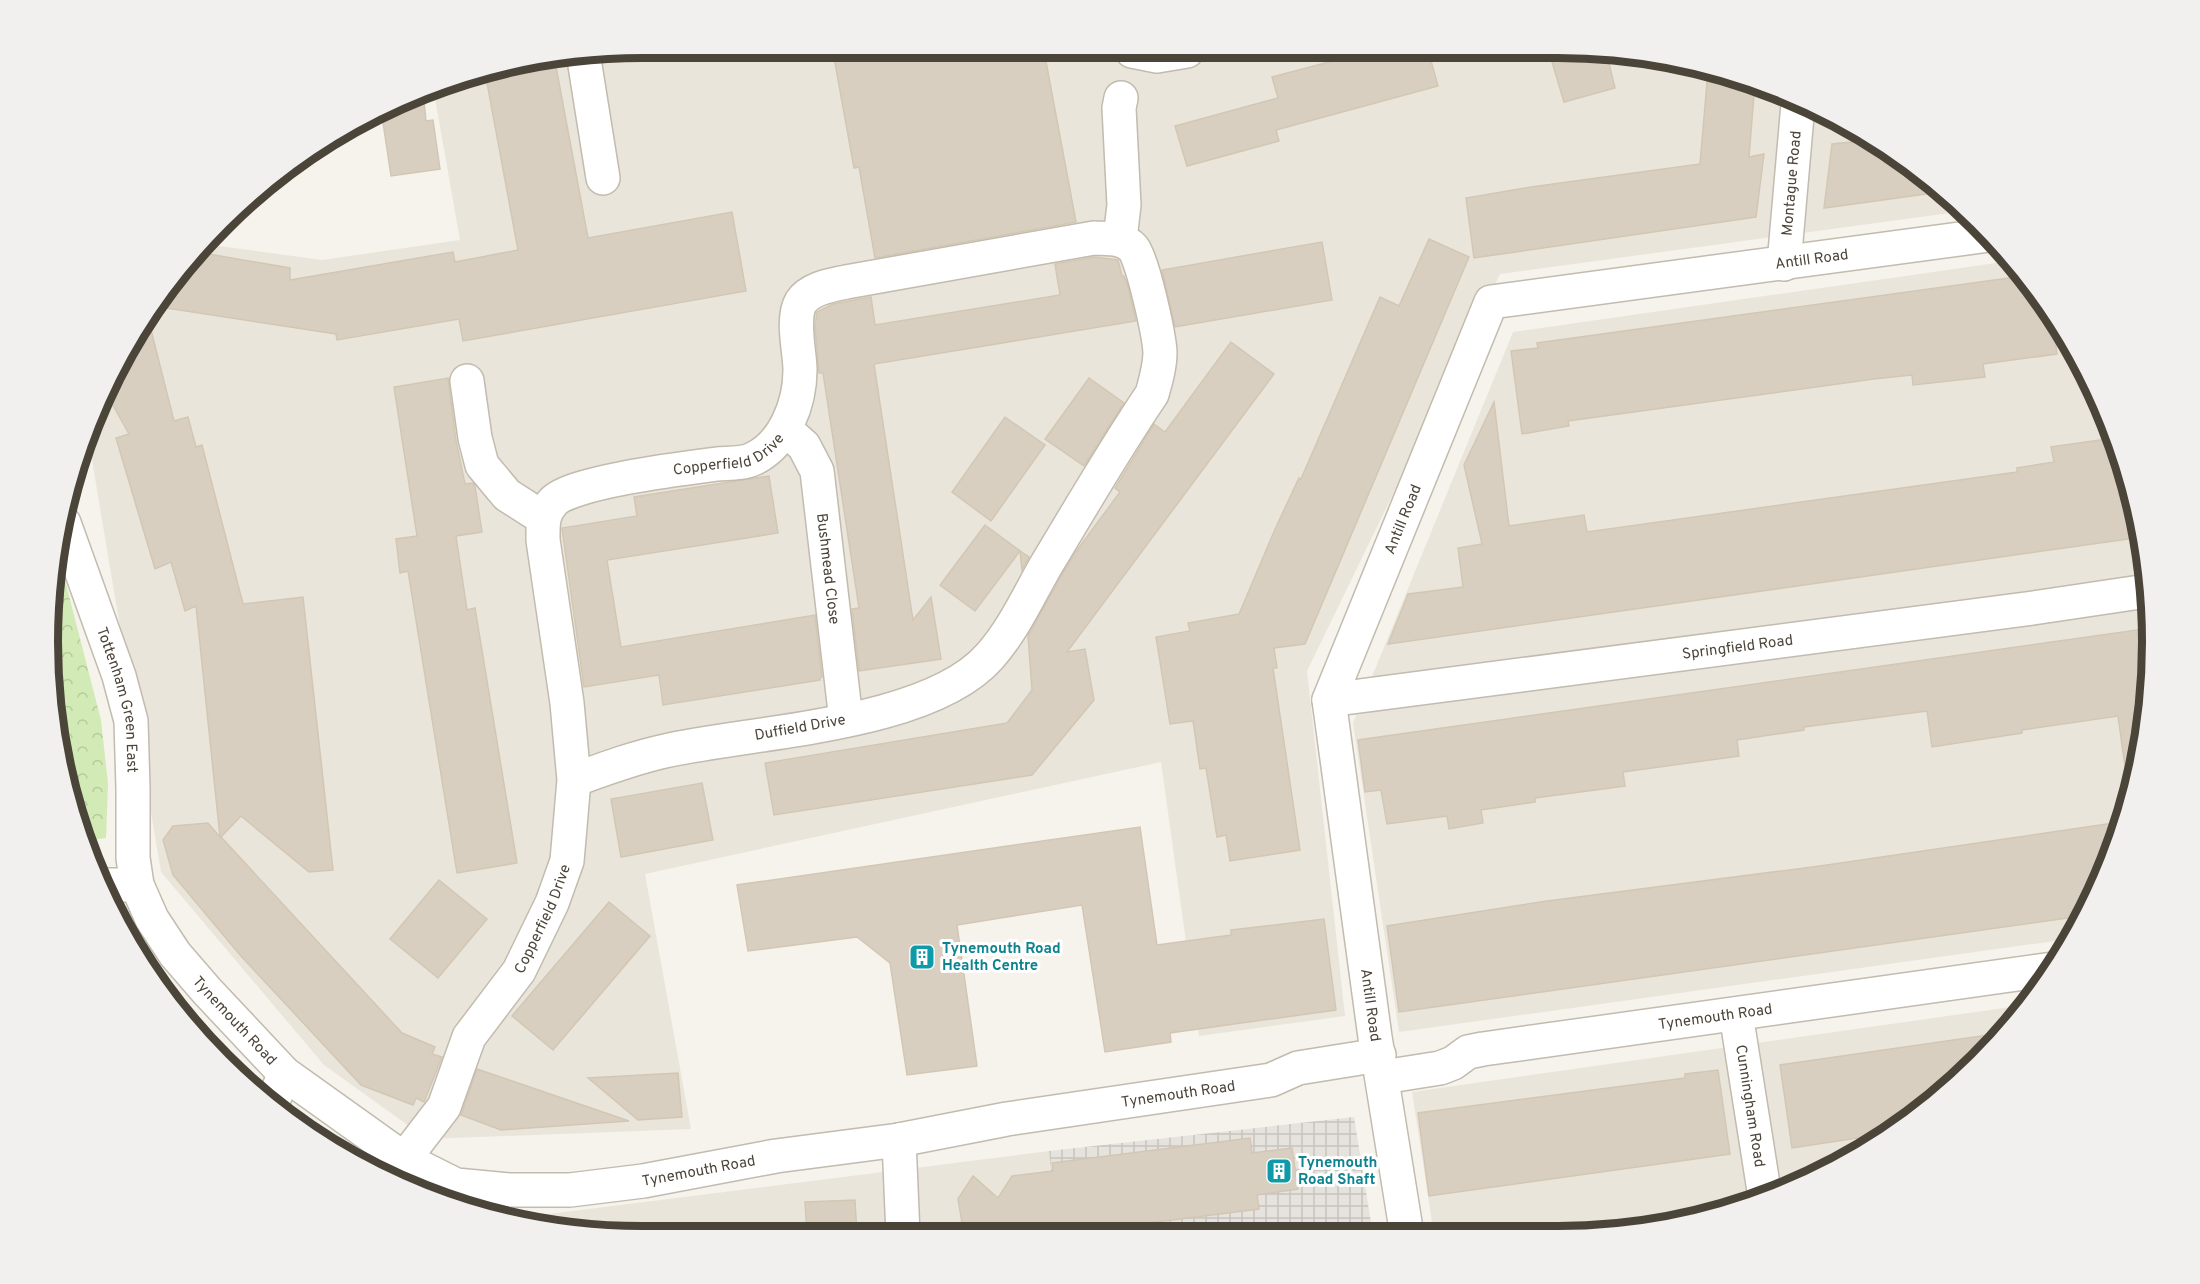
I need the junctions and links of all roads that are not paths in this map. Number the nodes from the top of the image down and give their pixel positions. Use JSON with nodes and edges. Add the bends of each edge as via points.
{"nodes":[{"id":1,"x":1152,"y":58,"type":"edge"},
{"id":2,"x":584,"y":62,"type":"edge"},
{"id":3,"x":1128,"y":68,"type":"edge"},
{"id":4,"x":1797,"y":111,"type":"edge"},
{"id":5,"x":603,"y":178,"type":"dead end"},
{"id":6,"x":1978,"y":237,"type":"edge"},
{"id":7,"x":1120,"y":239,"type":"junction"},
{"id":8,"x":1784,"y":264,"type":"junction"},
{"id":9,"x":466,"y":381,"type":"dead end"},
{"id":10,"x":785,"y":429,"type":"junction"},
{"id":11,"x":543,"y":518,"type":"junction"},
{"id":12,"x":69,"y":536,"type":"edge"},
{"id":13,"x":2139,"y":592,"type":"edge"},
{"id":14,"x":1329,"y":700,"type":"junction"},
{"id":15,"x":846,"y":720,"type":"junction"},
{"id":16,"x":574,"y":780,"type":"junction"},
{"id":17,"x":112,"y":885,"type":"edge"},
{"id":18,"x":137,"y":885,"type":"junction"},
{"id":19,"x":2039,"y":971,"type":"edge"},
{"id":20,"x":1736,"y":1014,"type":"junction"},
{"id":21,"x":1381,"y":1066,"type":"junction"},
{"id":22,"x":285,"y":1074,"type":"junction"},
{"id":23,"x":275,"y":1096,"type":"edge"},
{"id":24,"x":899,"y":1140,"type":"junction"},
{"id":25,"x":404,"y":1159,"type":"junction"},
{"id":26,"x":1764,"y":1188,"type":"edge"},
{"id":27,"x":903,"y":1226,"type":"edge"},
{"id":28,"x":1406,"y":1226,"type":"edge"}],
"edges":[{"from":1,"to":3,"type":"street"},
{"from":2,"to":5,"type":"street"},
{"from":3,"to":7,"type":"street","via":[[1119,108],[1124,206]]},
{"from":4,"to":8,"type":"street","name":"Montague Road"},
{"from":6,"to":8,"type":"street","name":"Antill Road"},
{"from":7,"to":10,"type":"street","name":"Copperfield Drive","via":[[1094,238],[818,289],[801,302],[796,326],[800,372],[796,403]]},
{"from":7,"to":15,"type":"street","name":"Duffield Drive","via":[[1132,247],[1142,263],[1160,351],[1152,394],[989,657],[936,694]]},
{"from":8,"to":14,"type":"street","name":"Antill Road","via":[[1491,302]]},
{"from":9,"to":11,"type":"street","via":[[482,465],[507,495]]},
{"from":10,"to":11,"type":"street","name":"Copperfield Drive","via":[[752,460],[657,472],[576,489],[554,500]]},
{"from":10,"to":15,"type":"street","name":"Bushmead Close","via":[[804,446],[818,471]]},
{"from":11,"to":16,"type":"street","name":"Copperfield Drive"},
{"from":12,"to":18,"type":"street","name":"Tottenham Green East","via":[[120,676],[131,722],[133,858]]},
{"from":13,"to":14,"type":"street","name":"Springfield Road"},
{"from":14,"to":21,"type":"street","name":"Antill Road"},
{"from":15,"to":16,"type":"street","name":"Duffield Drive","via":[[666,751]]},
{"from":16,"to":25,"type":"street","name":"Copperfield Drive","via":[[567,861],[552,903],[519,971],[469,1037],[444,1107]]},
{"from":17,"to":18,"type":"street"},
{"from":18,"to":22,"type":"street","name":"Tynemouth Road","via":[[152,919],[175,954]]},
{"from":19,"to":20,"type":"street","name":"Tynemouth Road"},
{"from":20,"to":21,"type":"street","name":"Tynemouth Road","via":[[1468,1052],[1440,1068]]},
{"from":20,"to":26,"type":"street","name":"Cunningham Road"},
{"from":21,"to":24,"type":"street","name":"Tynemouth Road","via":[[1298,1068],[1271,1080],[1018,1117]]},
{"from":21,"to":28,"type":"street","name":"Antill Road"},
{"from":22,"to":23,"type":"street"},
{"from":22,"to":25,"type":"street","name":"Tynemouth Road"},
{"from":24,"to":25,"type":"street","name":"Tynemouth Road","via":[[570,1190],[456,1185]]},
{"from":24,"to":27,"type":"street"}]}
